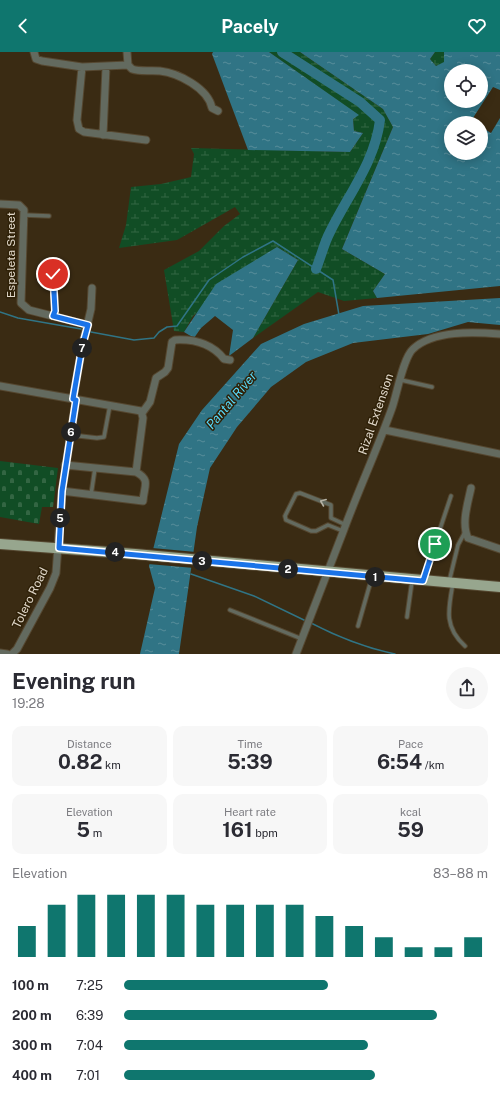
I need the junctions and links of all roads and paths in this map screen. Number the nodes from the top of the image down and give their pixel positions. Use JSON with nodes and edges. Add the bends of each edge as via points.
{"nodes":[{"id":1,"x":34,"y":52,"type":"edge"},
{"id":2,"x":127,"y":52,"type":"edge"},
{"id":3,"x":128,"y":65,"type":"junction"},
{"id":4,"x":82,"y":67,"type":"junction"},
{"id":5,"x":106,"y":67,"type":"junction"},
{"id":6,"x":218,"y":111,"type":"dead end"},
{"id":7,"x":103,"y":135,"type":"junction"},
{"id":8,"x":146,"y":140,"type":"dead end"},
{"id":9,"x":0,"y":204,"type":"edge"},
{"id":10,"x":24,"y":215,"type":"junction"},
{"id":11,"x":50,"y":216,"type":"dead end"},
{"id":12,"x":53,"y":274,"type":"dead end"},
{"id":13,"x":92,"y":288,"type":"dead end"},
{"id":14,"x":53,"y":316,"type":"junction"},
{"id":15,"x":88,"y":325,"type":"junction"},
{"id":16,"x":500,"y":334,"type":"edge"},
{"id":17,"x":230,"y":360,"type":"dead end"},
{"id":18,"x":401,"y":380,"type":"junction"},
{"id":19,"x":0,"y":386,"type":"edge"},
{"id":20,"x":432,"y":387,"type":"dead end"},
{"id":21,"x":75,"y":399,"type":"junction"},
{"id":22,"x":110,"y":405,"type":"junction"},
{"id":23,"x":142,"y":413,"type":"junction"},
{"id":24,"x":385,"y":430,"type":"junction"},
{"id":25,"x":70,"y":435,"type":"junction"},
{"id":26,"x":500,"y":454,"type":"edge"},
{"id":27,"x":65,"y":465,"type":"junction"},
{"id":28,"x":95,"y":468,"type":"junction"},
{"id":29,"x":136,"y":472,"type":"junction"},
{"id":30,"x":472,"y":488,"type":"dead end"},
{"id":31,"x":62,"y":491,"type":"junction"},
{"id":32,"x":91,"y":495,"type":"junction"},
{"id":33,"x":451,"y":496,"type":"dead end"},
{"id":34,"x":344,"y":528,"type":"junction"},
{"id":35,"x":465,"y":532,"type":"junction"},
{"id":36,"x":0,"y":544,"type":"edge"},
{"id":37,"x":59,"y":548,"type":"junction"},
{"id":38,"x":500,"y":549,"type":"edge"},
{"id":39,"x":328,"y":572,"type":"junction"},
{"id":40,"x":372,"y":576,"type":"junction"},
{"id":41,"x":412,"y":580,"type":"junction"},
{"id":42,"x":423,"y":581,"type":"junction"},
{"id":43,"x":451,"y":583,"type":"junction"},
{"id":44,"x":500,"y":587,"type":"edge"},
{"id":45,"x":230,"y":610,"type":"dead end"},
{"id":46,"x":407,"y":617,"type":"dead end"},
{"id":47,"x":358,"y":626,"type":"dead end"},
{"id":48,"x":302,"y":639,"type":"junction"},
{"id":49,"x":465,"y":646,"type":"dead end"},
{"id":50,"x":0,"y":654,"type":"edge"},
{"id":51,"x":7,"y":654,"type":"edge"},
{"id":52,"x":12,"y":654,"type":"edge"},
{"id":53,"x":296,"y":654,"type":"edge"}],
"edges":[{"from":1,"to":4,"type":"street","via":[[34,57],[38,61]]},
{"from":2,"to":3,"type":"street"},
{"from":3,"to":5,"type":"street"},
{"from":3,"to":6,"type":"street","via":[[135,70],[159,71],[179,76],[197,88],[207,97],[212,108]]},
{"from":4,"to":5,"type":"street"},
{"from":4,"to":7,"type":"street","via":[[77,126],[84,132]]},
{"from":5,"to":7,"type":"street"},
{"from":7,"to":8,"type":"street"},
{"from":9,"to":10,"type":"street","name":"Espeleta Street","via":[[21,205]]},
{"from":10,"to":11,"type":"lane"},
{"from":10,"to":14,"type":"street","name":"Espeleta Street","via":[[21,303],[29,310]]},
{"from":12,"to":14,"type":"lane"},
{"from":13,"to":15,"type":"street","name":"Tolero Road"},
{"from":14,"to":15,"type":"street","name":"Espeleta Street"},
{"from":15,"to":21,"type":"street","name":"Tolero Road","via":[[82,347]]},
{"from":16,"to":18,"type":"street","name":"Rizal Extension","via":[[459,333],[421,343],[407,356]]},
{"from":17,"to":23,"type":"street","via":[[224,359],[217,350],[199,342],[175,340],[172,342],[168,368],[156,378],[150,402]]},
{"from":18,"to":20,"type":"lane"},
{"from":18,"to":24,"type":"street","name":"Rizal Extension"},
{"from":19,"to":21,"type":"street"},
{"from":21,"to":22,"type":"street"},
{"from":21,"to":25,"type":"street","name":"Tolero Road"},
{"from":22,"to":23,"type":"street"},
{"from":22,"to":25,"type":"lane","via":[[104,437]]},
{"from":23,"to":29,"type":"street"},
{"from":24,"to":26,"type":"street"},
{"from":24,"to":34,"type":"street","name":"Rizal Extension"},
{"from":25,"to":27,"type":"street","name":"Tolero Road"},
{"from":27,"to":28,"type":"street"},
{"from":27,"to":31,"type":"street","name":"Tolero Road"},
{"from":28,"to":29,"type":"street"},
{"from":28,"to":32,"type":"lane"},
{"from":29,"to":32,"type":"street","via":[[146,478],[142,501]]},
{"from":30,"to":35,"type":"street","via":[[465,519]]},
{"from":31,"to":32,"type":"street"},
{"from":31,"to":37,"type":"street","name":"Tolero Road"},
{"from":33,"to":42,"type":"lane"},
{"from":34,"to":34,"type":"lane","one_way":true,"via":[[331,518],[331,505],[300,493],[296,494],[285,516],[286,520],[311,531],[328,526]]},
{"from":34,"to":39,"type":"street","name":"Rizal Extension"},
{"from":35,"to":38,"type":"street","via":[[472,540]]},
{"from":35,"to":43,"type":"lane","via":[[458,545]]},
{"from":36,"to":37,"type":"main road"},
{"from":37,"to":39,"type":"main road"},
{"from":37,"to":52,"type":"street","name":"Tolero Road","via":[[55,578]]},
{"from":39,"to":40,"type":"main road"},
{"from":39,"to":48,"type":"street","name":"Rizal Extension"},
{"from":40,"to":41,"type":"main road"},
{"from":40,"to":47,"type":"lane"},
{"from":41,"to":42,"type":"main road"},
{"from":41,"to":46,"type":"lane"},
{"from":42,"to":43,"type":"main road"},
{"from":43,"to":44,"type":"main road"},
{"from":43,"to":49,"type":"lane","via":[[452,631]]},
{"from":45,"to":48,"type":"lane"},
{"from":48,"to":53,"type":"street","name":"Rizal Extension"},
{"from":50,"to":51,"type":"street"}]}
